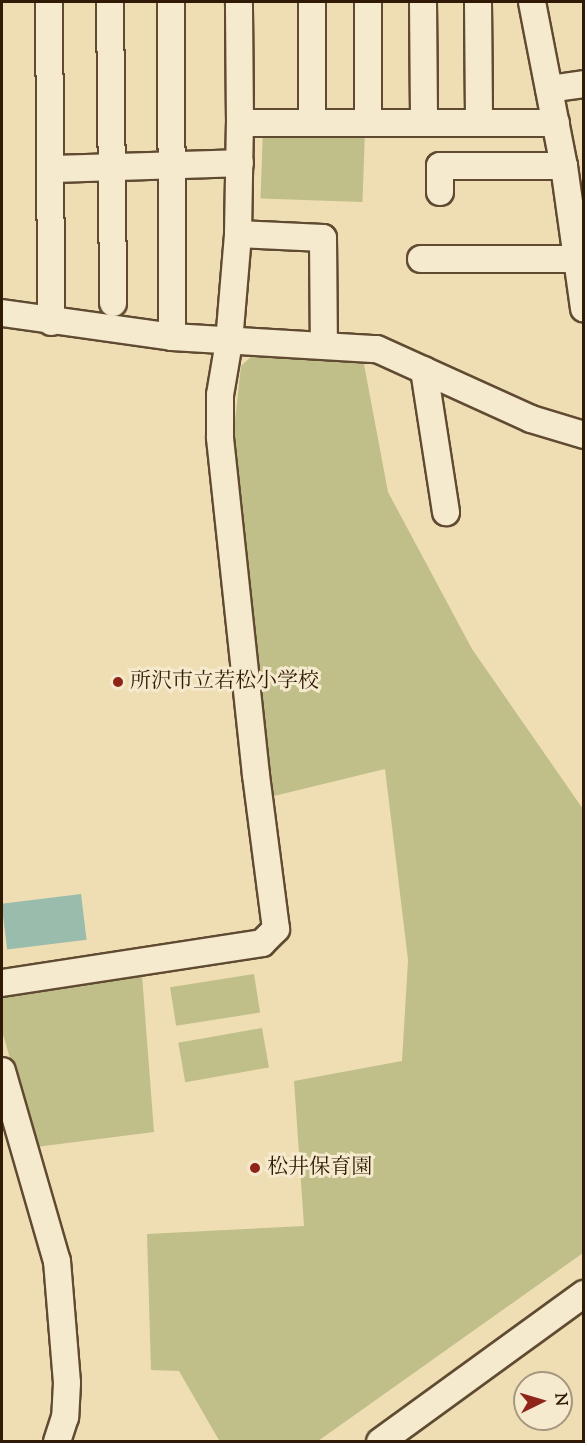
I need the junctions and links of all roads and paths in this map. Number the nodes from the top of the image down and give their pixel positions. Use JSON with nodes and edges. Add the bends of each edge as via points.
{"nodes":[{"id":1,"x":49,"y":2,"type":"edge"},
{"id":2,"x":110,"y":2,"type":"edge"},
{"id":3,"x":171,"y":2,"type":"edge"},
{"id":4,"x":238,"y":2,"type":"edge"},
{"id":5,"x":312,"y":2,"type":"edge"},
{"id":6,"x":368,"y":2,"type":"edge"},
{"id":7,"x":423,"y":2,"type":"edge"},
{"id":8,"x":478,"y":2,"type":"edge"},
{"id":9,"x":532,"y":2,"type":"edge"},
{"id":10,"x":584,"y":84,"type":"edge"},
{"id":11,"x":549,"y":89,"type":"junction"},
{"id":12,"x":479,"y":121,"type":"junction"},
{"id":13,"x":424,"y":122,"type":"junction"},
{"id":14,"x":240,"y":123,"type":"junction"},
{"id":15,"x":312,"y":123,"type":"junction"},
{"id":16,"x":369,"y":123,"type":"junction"},
{"id":17,"x":556,"y":123,"type":"junction"},
{"id":18,"x":240,"y":163,"type":"junction"},
{"id":19,"x":171,"y":164,"type":"junction"},
{"id":20,"x":564,"y":166,"type":"junction"},
{"id":21,"x":112,"y":167,"type":"junction"},
{"id":22,"x":51,"y":169,"type":"junction"},
{"id":23,"x":440,"y":192,"type":"dead end"},
{"id":24,"x":579,"y":226,"type":"edge"},
{"id":25,"x":238,"y":234,"type":"junction"},
{"id":26,"x":421,"y":259,"type":"dead end"},
{"id":27,"x":578,"y":259,"type":"junction"},
{"id":28,"x":113,"y":303,"type":"dead end"},
{"id":29,"x":584,"y":309,"type":"edge"},
{"id":30,"x":2,"y":313,"type":"edge"},
{"id":31,"x":51,"y":322,"type":"junction"},
{"id":32,"x":172,"y":337,"type":"junction"},
{"id":33,"x":229,"y":342,"type":"junction"},
{"id":34,"x":324,"y":345,"type":"junction"},
{"id":35,"x":424,"y":370,"type":"junction"},
{"id":36,"x":584,"y":435,"type":"edge"},
{"id":37,"x":446,"y":512,"type":"dead end"},
{"id":38,"x":2,"y":983,"type":"edge"},
{"id":39,"x":2,"y":1071,"type":"edge"},
{"id":40,"x":584,"y":1294,"type":"edge"},
{"id":41,"x":57,"y":1442,"type":"edge"},
{"id":42,"x":380,"y":1442,"type":"edge"}],
"edges":[{"from":1,"to":22,"type":"street"},
{"from":2,"to":21,"type":"street"},
{"from":3,"to":19,"type":"street"},
{"from":4,"to":14,"type":"street"},
{"from":5,"to":15,"type":"street"},
{"from":6,"to":16,"type":"street"},
{"from":7,"to":13,"type":"street"},
{"from":8,"to":12,"type":"street"},
{"from":9,"to":11,"type":"street"},
{"from":10,"to":11,"type":"street"},
{"from":11,"to":17,"type":"street"},
{"from":12,"to":13,"type":"street"},
{"from":12,"to":17,"type":"street"},
{"from":13,"to":16,"type":"street"},
{"from":14,"to":15,"type":"street"},
{"from":14,"to":18,"type":"street"},
{"from":15,"to":16,"type":"street"},
{"from":17,"to":20,"type":"street"},
{"from":18,"to":19,"type":"street"},
{"from":18,"to":25,"type":"street"},
{"from":19,"to":21,"type":"street"},
{"from":19,"to":32,"type":"street"},
{"from":20,"to":23,"type":"street","via":[[440,166]]},
{"from":20,"to":24,"type":"street"},
{"from":21,"to":22,"type":"street"},
{"from":21,"to":28,"type":"street"},
{"from":22,"to":31,"type":"street"},
{"from":24,"to":27,"type":"street"},
{"from":25,"to":33,"type":"street"},
{"from":25,"to":34,"type":"street","via":[[323,238]]},
{"from":26,"to":27,"type":"street"},
{"from":27,"to":29,"type":"street"},
{"from":30,"to":31,"type":"street"},
{"from":31,"to":32,"type":"street"},
{"from":32,"to":33,"type":"street"},
{"from":33,"to":34,"type":"street"},
{"from":33,"to":38,"type":"street","via":[[220,395],[222,468],[276,928],[262,943]]},
{"from":34,"to":35,"type":"street","via":[[377,349]]},
{"from":35,"to":36,"type":"street","via":[[531,419]]},
{"from":35,"to":37,"type":"street"},
{"from":39,"to":41,"type":"street","via":[[57,1261],[67,1383],[65,1417]]},
{"from":40,"to":42,"type":"street"}]}
